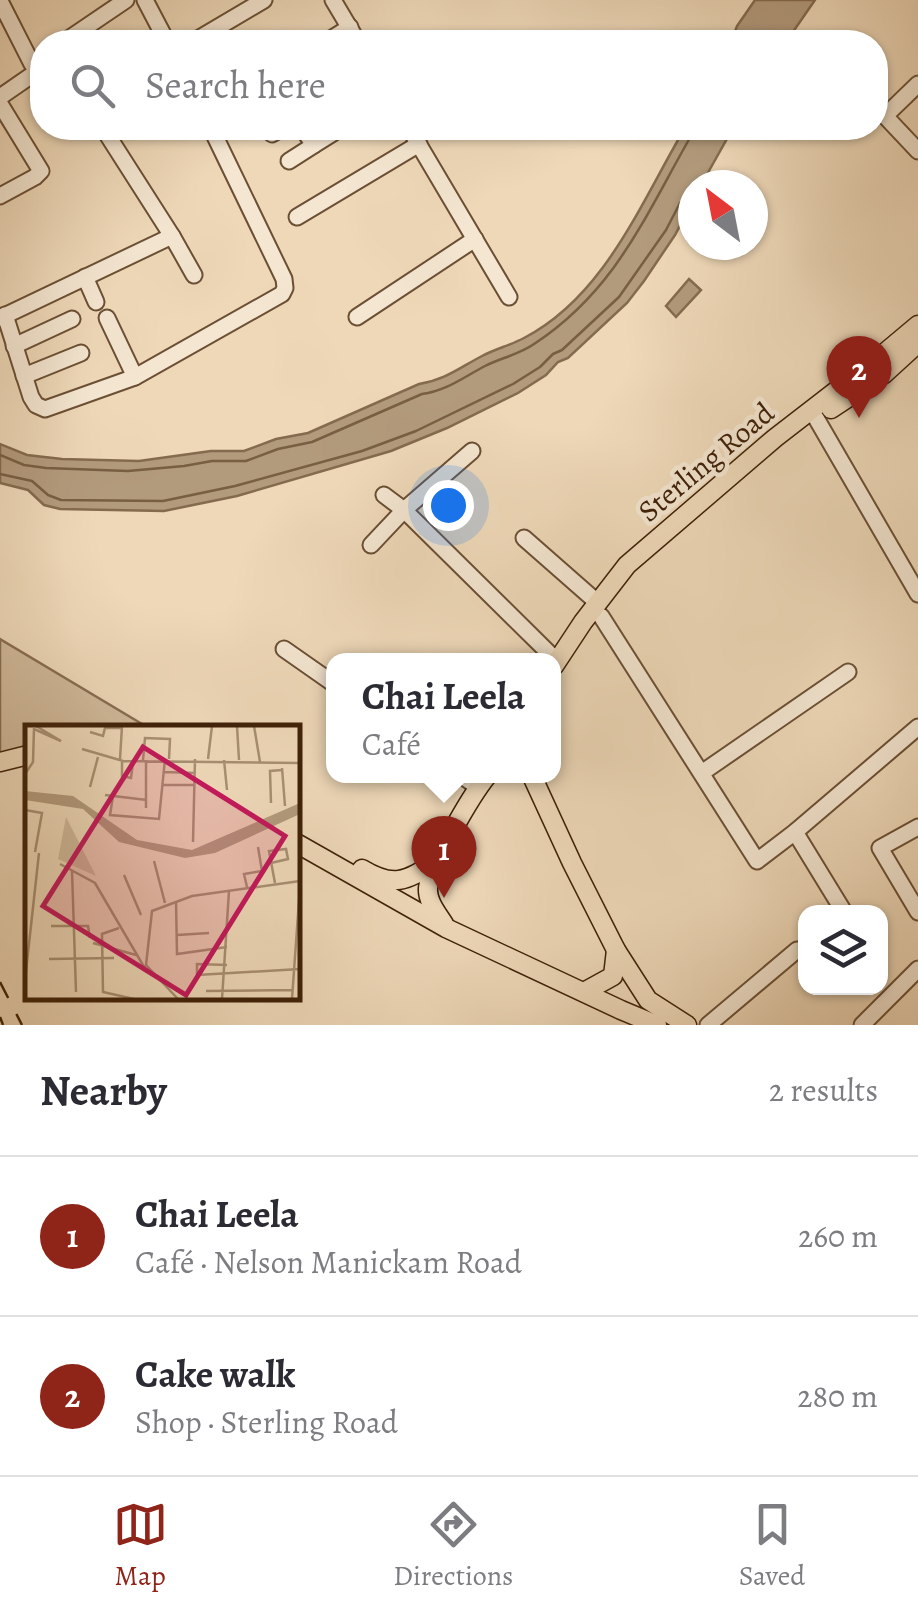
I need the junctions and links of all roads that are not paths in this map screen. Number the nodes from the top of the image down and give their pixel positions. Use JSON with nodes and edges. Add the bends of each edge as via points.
{"nodes":[{"id":1,"x":126,"y":0,"type":"edge"},
{"id":2,"x":142,"y":0,"type":"edge"},
{"id":3,"x":264,"y":0,"type":"edge"},
{"id":4,"x":333,"y":0,"type":"edge"},
{"id":5,"x":0,"y":1,"type":"edge"},
{"id":6,"x":350,"y":28,"type":"joint"},
{"id":7,"x":82,"y":30,"type":"edge"},
{"id":8,"x":97,"y":30,"type":"edge"},
{"id":9,"x":160,"y":30,"type":"edge"},
{"id":10,"x":214,"y":30,"type":"edge"},
{"id":11,"x":347,"y":30,"type":"edge"},
{"id":12,"x":30,"y":49,"type":"edge"},
{"id":13,"x":30,"y":68,"type":"edge"},
{"id":14,"x":30,"y":72,"type":"edge"},
{"id":15,"x":918,"y":84,"type":"edge"},
{"id":16,"x":0,"y":85,"type":"edge"},
{"id":17,"x":0,"y":100,"type":"edge"},
{"id":18,"x":888,"y":112,"type":"edge"},
{"id":19,"x":888,"y":120,"type":"edge"},
{"id":20,"x":111,"y":140,"type":"edge"},
{"id":21,"x":216,"y":140,"type":"edge"},
{"id":22,"x":310,"y":140,"type":"edge"},
{"id":23,"x":322,"y":140,"type":"edge"},
{"id":24,"x":416,"y":140,"type":"edge"},
{"id":25,"x":419,"y":144,"type":"junction"},
{"id":26,"x":314,"y":145,"type":"junction"},
{"id":27,"x":918,"y":151,"type":"edge"},
{"id":28,"x":289,"y":161,"type":"dead end"},
{"id":29,"x":0,"y":196,"type":"edge"},
{"id":30,"x":297,"y":216,"type":"dead end"},
{"id":31,"x":172,"y":236,"type":"junction"},
{"id":32,"x":475,"y":239,"type":"junction"},
{"id":33,"x":194,"y":275,"type":"dead end"},
{"id":34,"x":85,"y":278,"type":"junction"},
{"id":35,"x":509,"y":296,"type":"dead end"},
{"id":36,"x":96,"y":302,"type":"dead end"},
{"id":37,"x":3,"y":316,"type":"edge"},
{"id":38,"x":357,"y":317,"type":"dead end"},
{"id":39,"x":107,"y":318,"type":"dead end"},
{"id":40,"x":72,"y":319,"type":"dead end"},
{"id":41,"x":918,"y":325,"type":"edge"},
{"id":42,"x":918,"y":343,"type":"edge"},
{"id":43,"x":14,"y":346,"type":"junction"},
{"id":44,"x":81,"y":353,"type":"dead end"},
{"id":45,"x":24,"y":376,"type":"junction"},
{"id":46,"x":135,"y":377,"type":"junction"},
{"id":47,"x":816,"y":418,"type":"junction"},
{"id":48,"x":472,"y":451,"type":"dead end"},
{"id":49,"x":384,"y":495,"type":"dead end"},
{"id":50,"x":404,"y":510,"type":"junction"},
{"id":51,"x":524,"y":538,"type":"dead end"},
{"id":52,"x":371,"y":545,"type":"dead end"},
{"id":53,"x":918,"y":594,"type":"edge"},
{"id":54,"x":599,"y":609,"type":"junction"},
{"id":55,"x":284,"y":649,"type":"dead end"},
{"id":56,"x":540,"y":653,"type":"edge"},
{"id":57,"x":561,"y":663,"type":"edge"},
{"id":58,"x":848,"y":672,"type":"dead end"},
{"id":59,"x":326,"y":678,"type":"edge"},
{"id":60,"x":918,"y":727,"type":"edge"},
{"id":61,"x":25,"y":757,"type":"edge"},
{"id":62,"x":0,"y":762,"type":"edge"},
{"id":63,"x":25,"y":769,"type":"edge"},
{"id":64,"x":703,"y":772,"type":"junction"},
{"id":65,"x":0,"y":774,"type":"edge"},
{"id":66,"x":481,"y":783,"type":"edge"},
{"id":67,"x":535,"y":783,"type":"edge"},
{"id":68,"x":918,"y":826,"type":"edge"},
{"id":69,"x":300,"y":832,"type":"edge"},
{"id":70,"x":795,"y":832,"type":"junction"},
{"id":71,"x":300,"y":845,"type":"edge"},
{"id":72,"x":436,"y":862,"type":"junction"},
{"id":73,"x":916,"y":904,"type":"edge"},
{"id":74,"x":840,"y":905,"type":"edge"},
{"id":75,"x":446,"y":928,"type":"junction"},
{"id":76,"x":616,"y":950,"type":"junction"},
{"id":77,"x":797,"y":950,"type":"dead end"},
{"id":78,"x":918,"y":969,"type":"edge"},
{"id":79,"x":584,"y":992,"type":"junction"},
{"id":80,"x":657,"y":1025,"type":"edge"},
{"id":81,"x":687,"y":1025,"type":"edge"},
{"id":82,"x":708,"y":1025,"type":"edge"},
{"id":83,"x":862,"y":1025,"type":"edge"}],
"edges":[{"from":1,"to":7,"type":"street"},
{"from":2,"to":8,"type":"street"},
{"from":2,"to":9,"type":"street"},
{"from":3,"to":10,"type":"street"},
{"from":4,"to":6,"type":"street"},
{"from":5,"to":12,"type":"street"},
{"from":6,"to":11,"type":"street"},
{"from":13,"to":16,"type":"street"},
{"from":14,"to":17,"type":"street"},
{"from":15,"to":18,"type":"street"},
{"from":17,"to":29,"type":"street","via":[[41,172]]},
{"from":19,"to":27,"type":"street"},
{"from":20,"to":31,"type":"street"},
{"from":21,"to":46,"type":"street","via":[[285,288]]},
{"from":22,"to":26,"type":"street"},
{"from":23,"to":26,"type":"street"},
{"from":24,"to":25,"type":"street"},
{"from":25,"to":30,"type":"street"},
{"from":25,"to":32,"type":"street"},
{"from":26,"to":28,"type":"street"},
{"from":31,"to":33,"type":"street"},
{"from":31,"to":34,"type":"street"},
{"from":32,"to":35,"type":"street"},
{"from":32,"to":38,"type":"street"},
{"from":34,"to":36,"type":"street"},
{"from":34,"to":37,"type":"street"},
{"from":37,"to":43,"type":"street"},
{"from":39,"to":46,"type":"street"},
{"from":40,"to":43,"type":"street"},
{"from":41,"to":54,"type":"main road","name":"Sterling Road","via":[[662,534],[628,565]]},
{"from":42,"to":47,"type":"main road","name":"Sterling Road"},
{"from":43,"to":45,"type":"street"},
{"from":44,"to":45,"type":"street"},
{"from":45,"to":46,"type":"street","via":[[36,406],[45,409]]},
{"from":47,"to":53,"type":"street"},
{"from":47,"to":54,"type":"main road","name":"Sterling Road","via":[[661,547]]},
{"from":48,"to":50,"type":"street"},
{"from":49,"to":50,"type":"street"},
{"from":50,"to":52,"type":"street"},
{"from":50,"to":56,"type":"street"},
{"from":51,"to":54,"type":"street"},
{"from":54,"to":57,"type":"main road","name":"Sterling Road"},
{"from":54,"to":64,"type":"street"},
{"from":55,"to":59,"type":"street"},
{"from":58,"to":64,"type":"street"},
{"from":60,"to":70,"type":"street"},
{"from":61,"to":62,"type":"main road"},
{"from":63,"to":65,"type":"main road"},
{"from":64,"to":70,"type":"street","via":[[757,861]]},
{"from":66,"to":72,"type":"main road"},
{"from":67,"to":76,"type":"main road"},
{"from":68,"to":73,"type":"street","via":[[880,848]]},
{"from":69,"to":72,"type":"main road","via":[[374,876],[407,880]]},
{"from":70,"to":74,"type":"street"},
{"from":71,"to":75,"type":"main road"},
{"from":72,"to":75,"type":"main road","via":[[428,898]]},
{"from":75,"to":79,"type":"main road"},
{"from":76,"to":79,"type":"main road","via":[[612,976]]},
{"from":76,"to":81,"type":"main road","via":[[648,1000]]},
{"from":77,"to":82,"type":"street"},
{"from":78,"to":83,"type":"street"},
{"from":79,"to":80,"type":"main road"}]}
